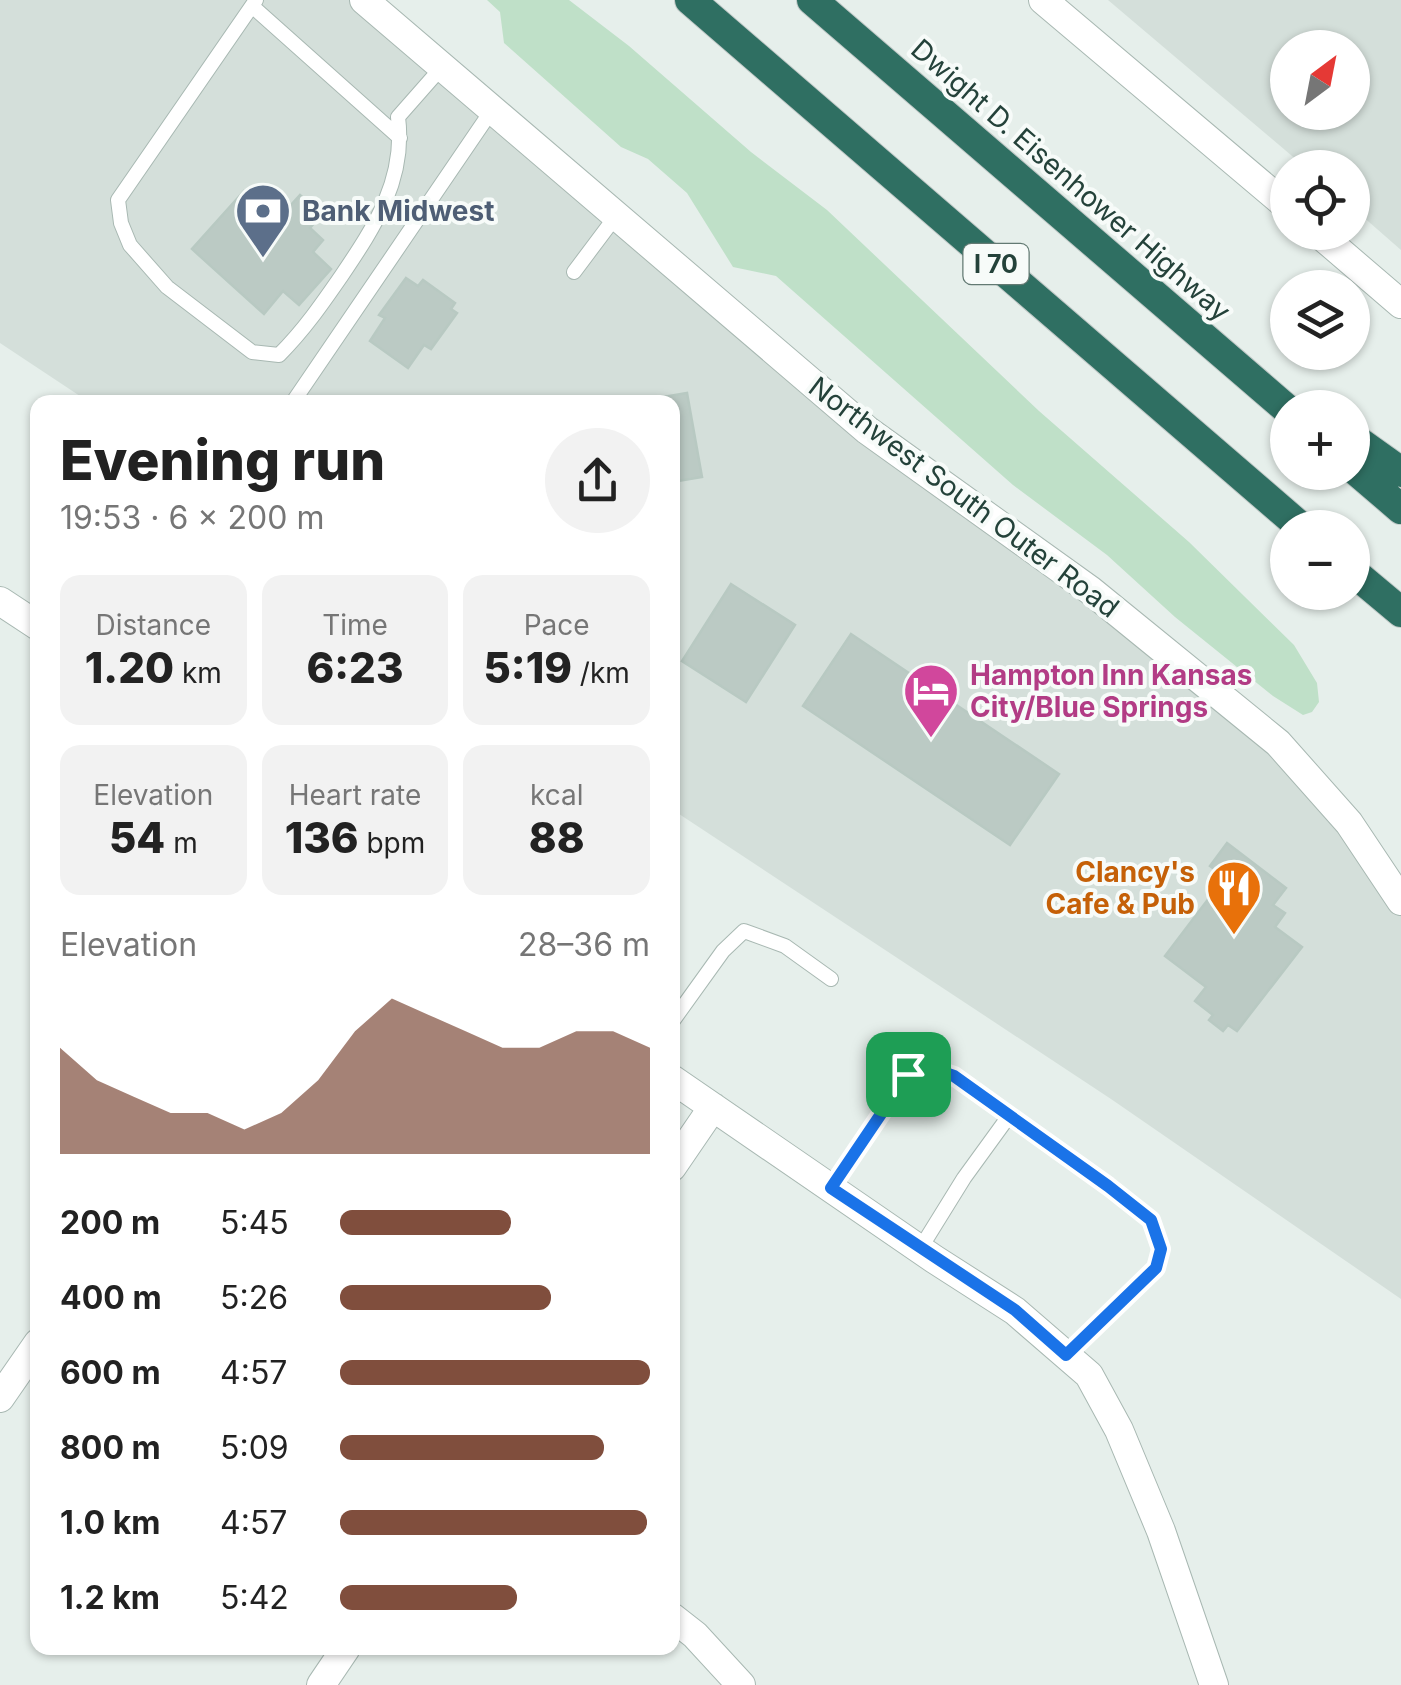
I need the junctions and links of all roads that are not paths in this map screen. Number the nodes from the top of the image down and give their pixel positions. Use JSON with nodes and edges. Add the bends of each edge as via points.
{"nodes":[{"id":1,"x":364,"y":0,"type":"edge"},
{"id":2,"x":690,"y":0,"type":"edge"},
{"id":3,"x":812,"y":0,"type":"edge"},
{"id":4,"x":1043,"y":0,"type":"edge"},
{"id":5,"x":254,"y":3,"type":"edge"},
{"id":6,"x":442,"y":67,"type":"junction"},
{"id":7,"x":492,"y":110,"type":"junction"},
{"id":8,"x":400,"y":138,"type":"junction"},
{"id":9,"x":1270,"y":193,"type":"edge"},
{"id":10,"x":616,"y":216,"type":"junction"},
{"id":11,"x":1338,"y":250,"type":"edge"},
{"id":12,"x":574,"y":272,"type":"dead end"},
{"id":13,"x":1162,"y":301,"type":"junction"},
{"id":14,"x":1401,"y":304,"type":"edge"},
{"id":15,"x":1286,"y":390,"type":"edge"},
{"id":16,"x":1270,"y":394,"type":"edge"},
{"id":17,"x":298,"y":395,"type":"edge"},
{"id":18,"x":1370,"y":450,"type":"edge"},
{"id":19,"x":1401,"y":472,"type":"edge"},
{"id":20,"x":1370,"y":482,"type":"edge"},
{"id":21,"x":1401,"y":509,"type":"edge"},
{"id":22,"x":1281,"y":510,"type":"edge"},
{"id":23,"x":1370,"y":586,"type":"edge"},
{"id":24,"x":0,"y":600,"type":"edge"},
{"id":25,"x":1397,"y":610,"type":"edge"},
{"id":26,"x":30,"y":621,"type":"edge"},
{"id":27,"x":1401,"y":901,"type":"edge"},
{"id":28,"x":831,"y":979,"type":"dead end"},
{"id":29,"x":680,"y":1011,"type":"edge"},
{"id":30,"x":680,"y":1084,"type":"edge"},
{"id":31,"x":713,"y":1107,"type":"junction"},
{"id":32,"x":1009,"y":1116,"type":"junction"},
{"id":33,"x":680,"y":1155,"type":"edge"},
{"id":34,"x":831,"y":1188,"type":"junction"},
{"id":35,"x":920,"y":1249,"type":"junction"},
{"id":36,"x":30,"y":1355,"type":"edge"},
{"id":37,"x":1066,"y":1355,"type":"junction"},
{"id":38,"x":0,"y":1398,"type":"edge"},
{"id":39,"x":680,"y":1624,"type":"edge"},
{"id":40,"x":341,"y":1655,"type":"edge"},
{"id":41,"x":321,"y":1685,"type":"edge"},
{"id":42,"x":741,"y":1685,"type":"edge"},
{"id":43,"x":1214,"y":1685,"type":"edge"}],
"edges":[{"from":1,"to":6,"type":"street","name":"Northwest South Outer Road"},
{"from":2,"to":22,"type":"highway","number":"I 70"},
{"from":3,"to":13,"type":"highway","name":"Dwight D. Eisenhower Highway"},
{"from":4,"to":9,"type":"street"},
{"from":5,"to":8,"type":"lane"},
{"from":5,"to":8,"type":"lane","via":[[118,200],[130,245],[167,287],[252,352],[279,354],[307,327],[378,221],[395,177]]},
{"from":6,"to":7,"type":"street","name":"Northwest South Outer Road"},
{"from":6,"to":8,"type":"lane","via":[[398,117]]},
{"from":7,"to":10,"type":"street","name":"Northwest South Outer Road"},
{"from":7,"to":17,"type":"lane"},
{"from":10,"to":12,"type":"lane"},
{"from":10,"to":27,"type":"street","name":"Northwest South Outer Road","via":[[867,430],[1090,590],[1278,743],[1349,823]]},
{"from":11,"to":14,"type":"street"},
{"from":13,"to":15,"type":"highway"},
{"from":13,"to":16,"type":"highway","name":"Dwight D. Eisenhower Highway"},
{"from":18,"to":19,"type":"highway"},
{"from":20,"to":21,"type":"highway"},
{"from":23,"to":25,"type":"highway"},
{"from":24,"to":26,"type":"street"},
{"from":28,"to":29,"type":"lane","via":[[786,946],[744,931]]},
{"from":30,"to":31,"type":"street"},
{"from":31,"to":33,"type":"street"},
{"from":31,"to":34,"type":"street"},
{"from":32,"to":34,"type":"lane","via":[[954,1076],[925,1066],[908,1074]]},
{"from":32,"to":35,"type":"lane"},
{"from":32,"to":37,"type":"lane","via":[[1151,1220],[1161,1249],[1156,1268]]},
{"from":34,"to":35,"type":"street"},
{"from":35,"to":37,"type":"street","via":[[1015,1310]]},
{"from":36,"to":38,"type":"street"},
{"from":37,"to":43,"type":"street","via":[[1089,1375],[1119,1430]]},
{"from":39,"to":42,"type":"street"},
{"from":40,"to":41,"type":"street"}]}
